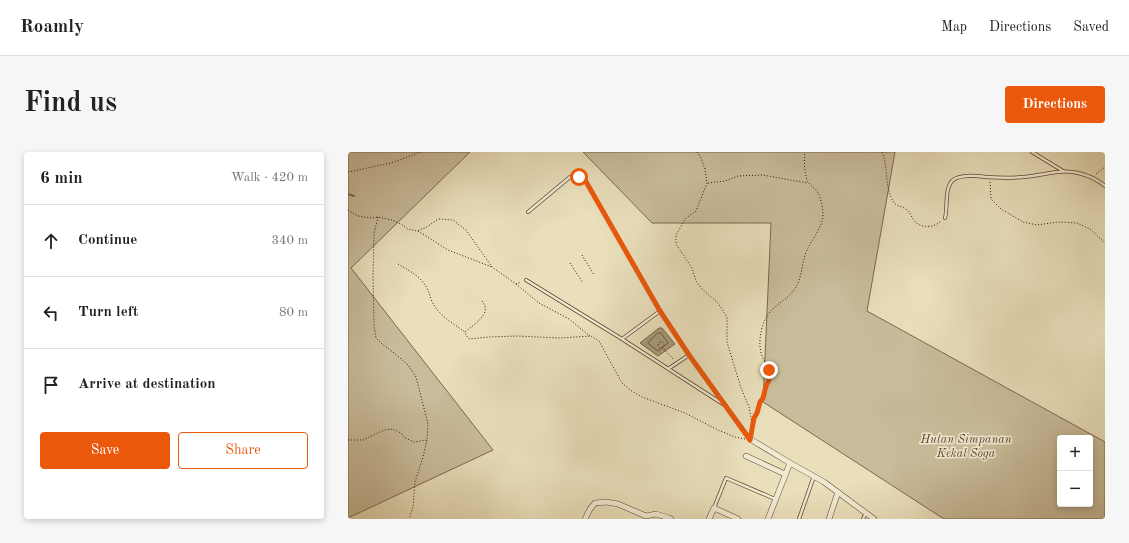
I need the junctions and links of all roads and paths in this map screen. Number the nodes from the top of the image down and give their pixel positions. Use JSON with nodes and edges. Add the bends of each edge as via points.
{"nodes":[{"id":1,"x":421,"y":152,"type":"edge"},
{"id":2,"x":697,"y":152,"type":"edge"},
{"id":3,"x":805,"y":152,"type":"edge"},
{"id":4,"x":882,"y":152,"type":"edge"},
{"id":5,"x":1032,"y":152,"type":"edge"},
{"id":6,"x":1105,"y":167,"type":"edge"},
{"id":7,"x":348,"y":172,"type":"edge"},
{"id":8,"x":1064,"y":172,"type":"junction"},
{"id":9,"x":989,"y":177,"type":"junction"},
{"id":10,"x":1091,"y":178,"type":"junction"},
{"id":11,"x":707,"y":183,"type":"junction"},
{"id":12,"x":809,"y":183,"type":"junction"},
{"id":13,"x":1105,"y":186,"type":"edge"},
{"id":14,"x":348,"y":210,"type":"edge"},
{"id":15,"x":528,"y":212,"type":"dead end"},
{"id":16,"x":378,"y":217,"type":"junction"},
{"id":17,"x":945,"y":218,"type":"joint"},
{"id":18,"x":417,"y":231,"type":"junction"},
{"id":19,"x":1105,"y":243,"type":"edge"},
{"id":20,"x":582,"y":255,"type":"dead end"},
{"id":21,"x":570,"y":263,"type":"dead end"},
{"id":22,"x":398,"y":264,"type":"dead end"},
{"id":23,"x":492,"y":267,"type":"junction"},
{"id":24,"x":594,"y":275,"type":"dead end"},
{"id":25,"x":526,"y":280,"type":"joint"},
{"id":26,"x":583,"y":283,"type":"dead end"},
{"id":27,"x":516,"y":284,"type":"junction"},
{"id":28,"x":482,"y":301,"type":"dead end"},
{"id":29,"x":660,"y":311,"type":"junction"},
{"id":30,"x":465,"y":332,"type":"junction"},
{"id":31,"x":591,"y":336,"type":"junction"},
{"id":32,"x":622,"y":340,"type":"junction"},
{"id":33,"x":662,"y":347,"type":"dead end"},
{"id":34,"x":689,"y":355,"type":"junction"},
{"id":35,"x":677,"y":363,"type":"junction"},
{"id":36,"x":668,"y":369,"type":"junction"},
{"id":37,"x":726,"y":406,"type":"junction"},
{"id":38,"x":752,"y":424,"type":"junction"},
{"id":39,"x":348,"y":440,"type":"edge"},
{"id":40,"x":427,"y":440,"type":"junction"},
{"id":41,"x":750,"y":440,"type":"junction"},
{"id":42,"x":746,"y":456,"type":"dead end"},
{"id":43,"x":790,"y":463,"type":"junction"},
{"id":44,"x":785,"y":474,"type":"junction"},
{"id":45,"x":814,"y":476,"type":"junction"},
{"id":46,"x":838,"y":492,"type":"junction"},
{"id":47,"x":775,"y":499,"type":"junction"},
{"id":48,"x":714,"y":508,"type":"junction"},
{"id":49,"x":866,"y":513,"type":"junction"},
{"id":50,"x":645,"y":517,"type":"edge"},
{"id":51,"x":409,"y":519,"type":"edge"},
{"id":52,"x":586,"y":519,"type":"edge"},
{"id":53,"x":671,"y":519,"type":"edge"},
{"id":54,"x":709,"y":519,"type":"edge"},
{"id":55,"x":738,"y":519,"type":"edge"},
{"id":56,"x":768,"y":519,"type":"edge"},
{"id":57,"x":799,"y":519,"type":"edge"},
{"id":58,"x":829,"y":519,"type":"edge"},
{"id":59,"x":863,"y":519,"type":"edge"},
{"id":60,"x":874,"y":519,"type":"edge"}],
"edges":[{"from":1,"to":7,"type":"path","via":[[391,163]]},
{"from":2,"to":11,"type":"path","via":[[705,169]]},
{"from":3,"to":12,"type":"path","via":[[805,174]]},
{"from":4,"to":17,"type":"path","via":[[889,191],[896,205],[904,207],[917,224],[924,226],[934,226]]},
{"from":5,"to":8,"type":"lane"},
{"from":6,"to":10,"type":"path"},
{"from":8,"to":9,"type":"lane"},
{"from":8,"to":10,"type":"lane","via":[[1078,173]]},
{"from":9,"to":17,"type":"lane","via":[[958,177],[952,182],[948,189]]},
{"from":9,"to":19,"type":"path","via":[[991,199],[1001,209],[1023,222],[1077,223],[1090,228]]},
{"from":10,"to":13,"type":"lane"},
{"from":11,"to":12,"type":"path","via":[[726,181],[738,176],[763,175]]},
{"from":11,"to":38,"type":"path","via":[[696,211],[686,218],[676,235],[676,244],[692,268],[696,281],[718,303],[727,317],[727,342],[749,407]]},
{"from":12,"to":38,"type":"path","via":[[819,194],[823,215],[807,251],[799,281],[793,291],[770,311],[765,319],[760,346],[769,370],[769,380]]},
{"from":14,"to":16,"type":"path","via":[[358,216]]},
{"from":15,"to":29,"type":"lane","via":[[570,177],[585,180]]},
{"from":16,"to":18,"type":"path","via":[[392,220],[408,230]]},
{"from":16,"to":40,"type":"path","via":[[374,234],[373,268],[376,338],[408,366],[416,377],[428,424]]},
{"from":18,"to":23,"type":"path","via":[[448,250]]},
{"from":18,"to":23,"type":"path","via":[[438,219],[453,220],[466,230]]},
{"from":20,"to":24,"type":"path"},
{"from":21,"to":26,"type":"path"},
{"from":22,"to":30,"type":"path","via":[[423,280],[434,306],[444,317]]},
{"from":23,"to":27,"type":"path"},
{"from":25,"to":27,"type":"path"},
{"from":25,"to":32,"type":"lane"},
{"from":27,"to":31,"type":"path","via":[[539,303],[569,319]]},
{"from":28,"to":30,"type":"path","via":[[485,310],[482,318]]},
{"from":29,"to":32,"type":"lane"},
{"from":29,"to":34,"type":"lane"},
{"from":30,"to":31,"type":"path","via":[[469,339],[488,336]]},
{"from":31,"to":41,"type":"path","via":[[599,341],[622,383],[630,390],[734,437]]},
{"from":32,"to":36,"type":"lane"},
{"from":33,"to":35,"type":"path"},
{"from":34,"to":35,"type":"lane"},
{"from":34,"to":37,"type":"lane"},
{"from":35,"to":36,"type":"lane"},
{"from":36,"to":37,"type":"lane"},
{"from":37,"to":41,"type":"lane"},
{"from":38,"to":41,"type":"path"},
{"from":39,"to":40,"type":"path","via":[[363,440],[384,430],[393,429],[414,442]]},
{"from":40,"to":51,"type":"path","via":[[415,482],[413,507]]},
{"from":41,"to":43,"type":"street"},
{"from":42,"to":44,"type":"street"},
{"from":43,"to":44,"type":"street"},
{"from":43,"to":45,"type":"street"},
{"from":44,"to":47,"type":"street"},
{"from":45,"to":46,"type":"street"},
{"from":45,"to":57,"type":"lane"},
{"from":46,"to":49,"type":"street"},
{"from":46,"to":58,"type":"street"},
{"from":47,"to":48,"type":"lane","via":[[726,478]]},
{"from":47,"to":56,"type":"street"},
{"from":48,"to":54,"type":"street"},
{"from":48,"to":55,"type":"street"},
{"from":49,"to":59,"type":"lane"},
{"from":49,"to":60,"type":"street"},
{"from":50,"to":52,"type":"street","via":[[618,504],[606,502],[595,504]]},
{"from":50,"to":53,"type":"street","via":[[656,514]]}]}
